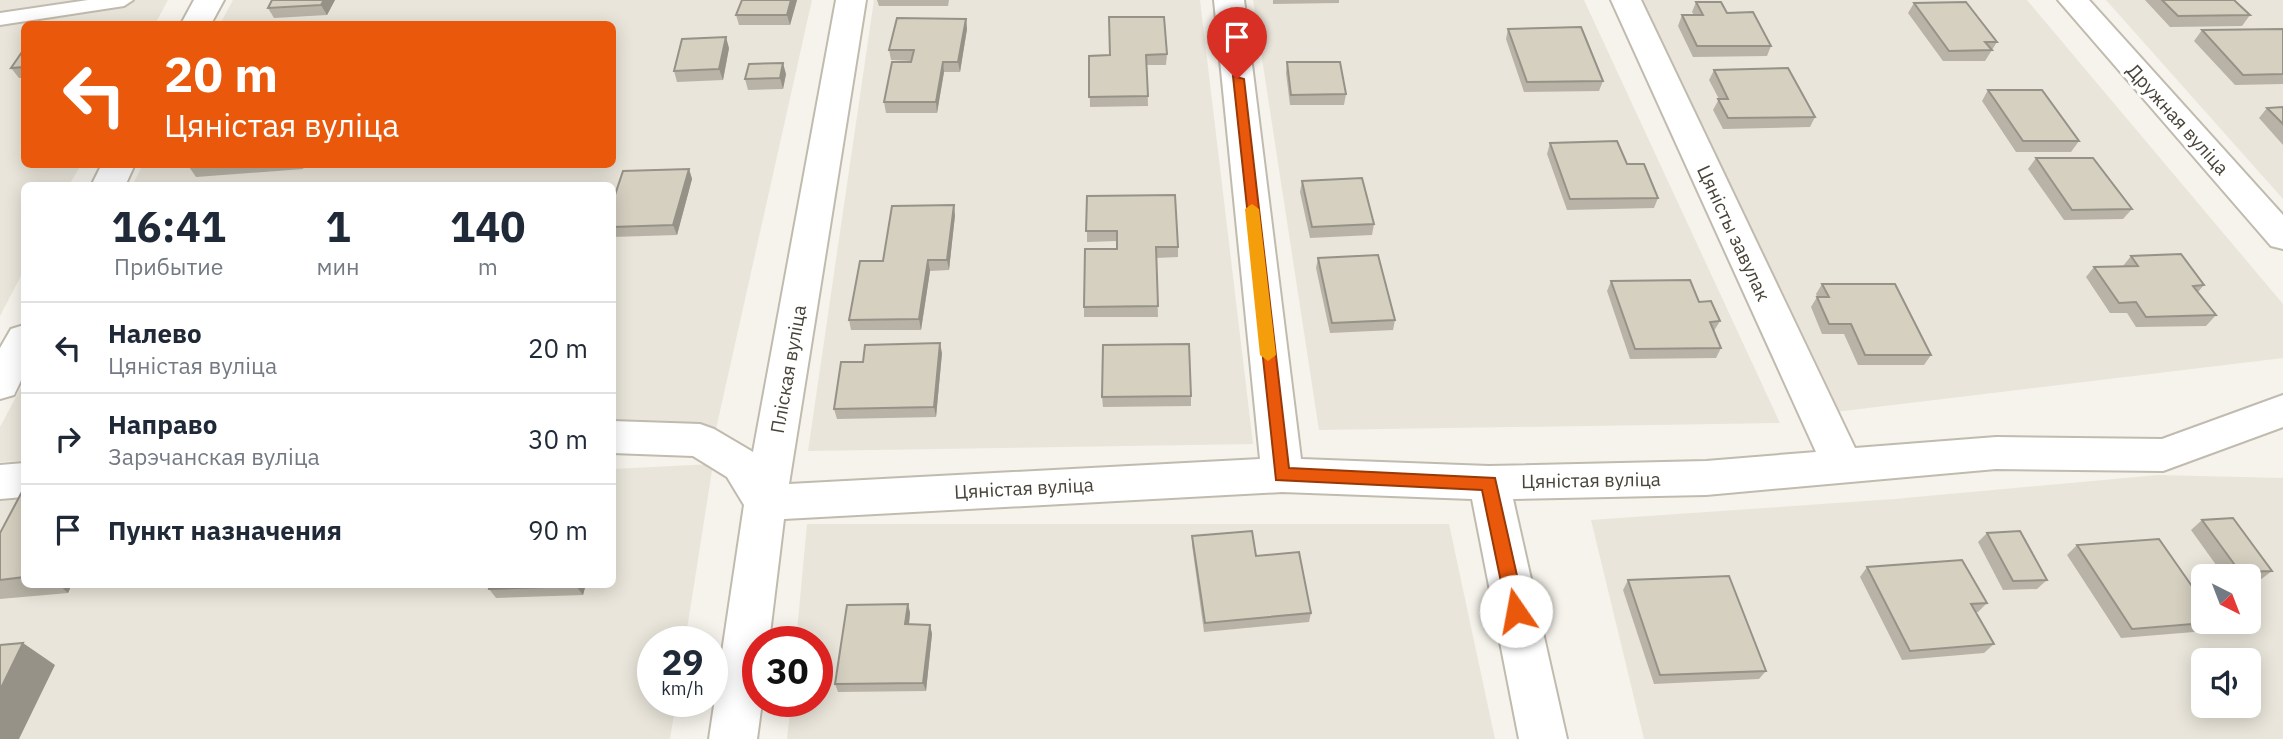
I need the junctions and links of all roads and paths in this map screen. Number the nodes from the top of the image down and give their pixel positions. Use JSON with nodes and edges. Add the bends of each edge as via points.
{"nodes":[{"id":1,"x":124,"y":0,"type":"edge"},
{"id":2,"x":209,"y":0,"type":"edge"},
{"id":3,"x":851,"y":0,"type":"edge"},
{"id":4,"x":1228,"y":0,"type":"edge"},
{"id":5,"x":1626,"y":0,"type":"edge"},
{"id":6,"x":2073,"y":0,"type":"edge"},
{"id":7,"x":0,"y":19,"type":"edge"},
{"id":8,"x":198,"y":21,"type":"edge"},
{"id":9,"x":2283,"y":237,"type":"edge"},
{"id":10,"x":21,"y":345,"type":"edge"},
{"id":11,"x":0,"y":384,"type":"edge"},
{"id":12,"x":2283,"y":411,"type":"edge"},
{"id":13,"x":616,"y":437,"type":"edge"},
{"id":14,"x":1843,"y":466,"type":"junction"},
{"id":15,"x":1282,"y":475,"type":"junction"},
{"id":16,"x":21,"y":480,"type":"edge"},
{"id":17,"x":0,"y":482,"type":"edge"},
{"id":18,"x":1489,"y":483,"type":"junction"},
{"id":19,"x":765,"y":503,"type":"junction"},
{"id":20,"x":733,"y":739,"type":"edge"},
{"id":21,"x":1543,"y":739,"type":"edge"}],
"edges":[{"from":1,"to":7,"type":"lane"},
{"from":2,"to":8,"type":"street"},
{"from":3,"to":19,"type":"street","name":"Пліская вуліца"},
{"from":4,"to":15,"type":"street"},
{"from":5,"to":14,"type":"street","name":"Цяністы завулак"},
{"from":6,"to":9,"type":"street","name":"Дружная вуліца"},
{"from":10,"to":11,"type":"street"},
{"from":12,"to":14,"type":"street","name":"Цяністая вуліца","via":[[2163,454],[1996,453]]},
{"from":13,"to":19,"type":"street","via":[[701,440],[741,465]]},
{"from":14,"to":18,"type":"street","name":"Цяністая вуліца","via":[[1706,478]]},
{"from":15,"to":18,"type":"street","name":"Цяністая вуліца"},
{"from":15,"to":19,"type":"street","name":"Цяністая вуліца"},
{"from":16,"to":17,"type":"street"},
{"from":18,"to":21,"type":"street"},
{"from":19,"to":20,"type":"street","name":"Пліская вуліца"}]}
